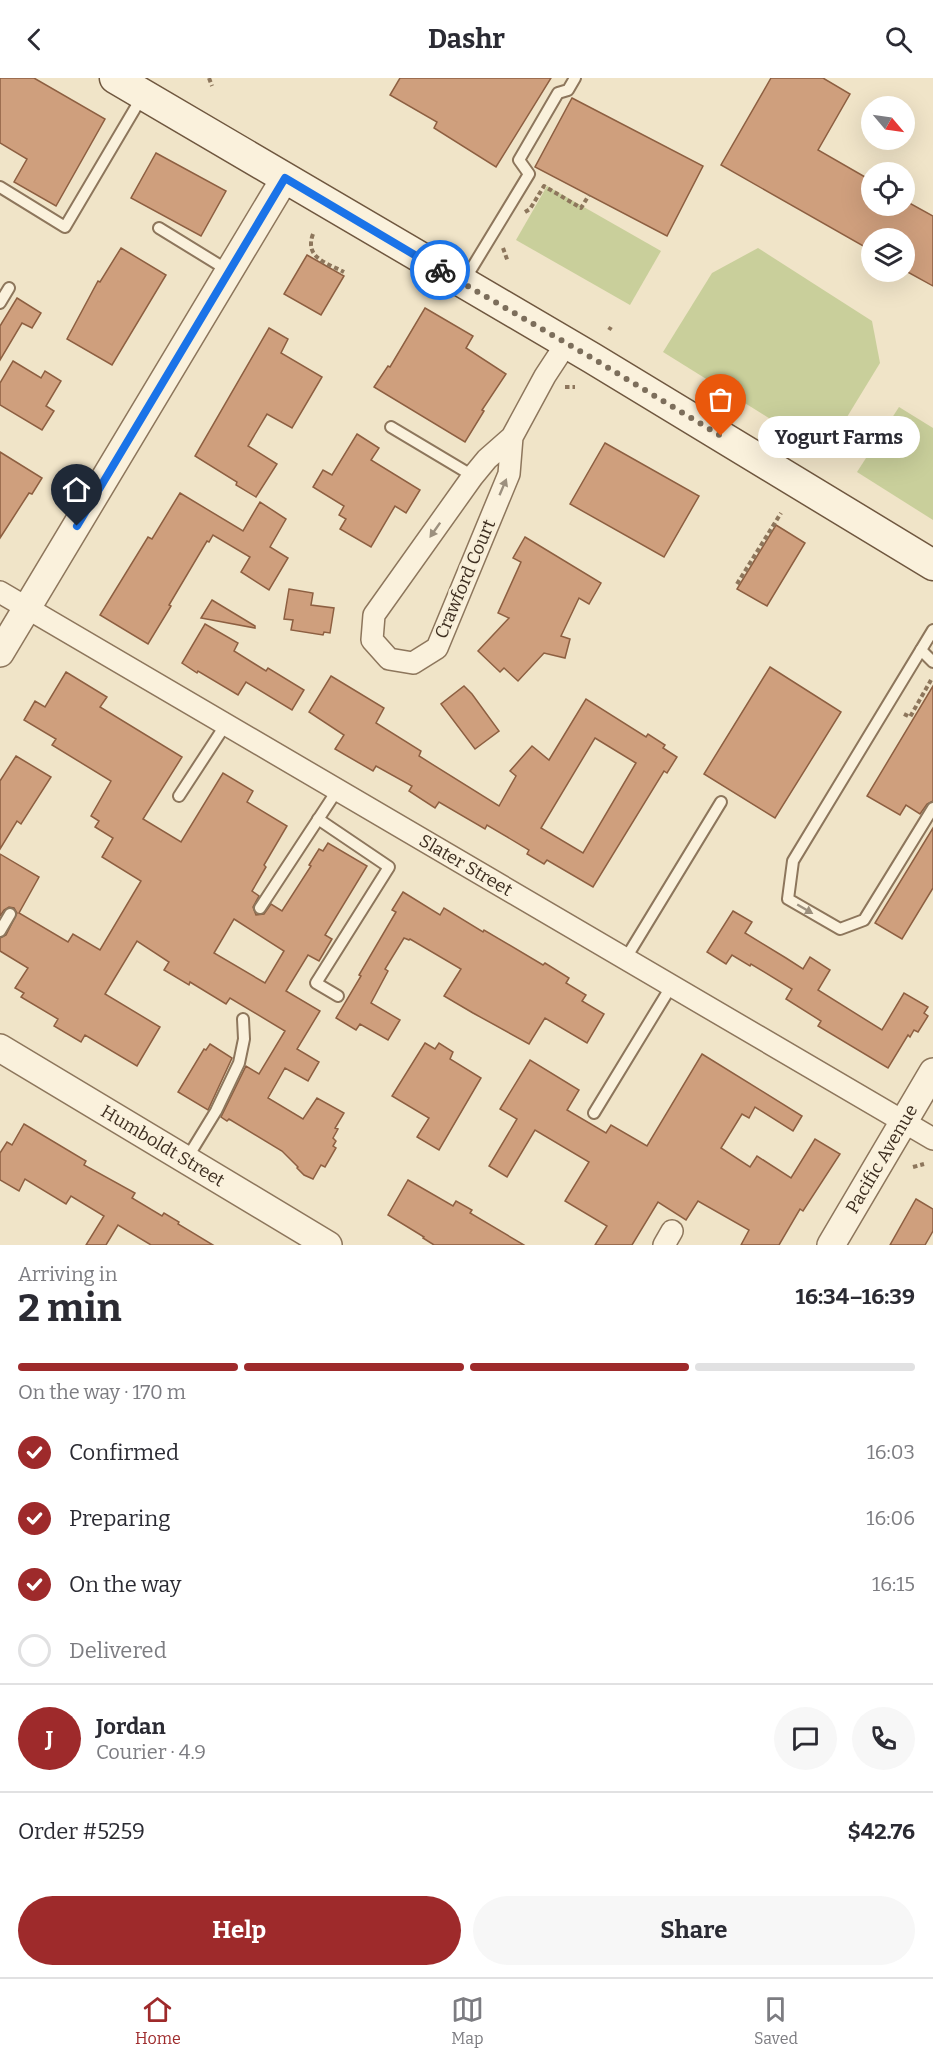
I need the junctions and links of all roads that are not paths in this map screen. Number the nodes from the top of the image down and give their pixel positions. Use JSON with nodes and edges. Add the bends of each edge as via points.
{"nodes":[{"id":1,"x":575,"y":78,"type":"edge"},
{"id":2,"x":124,"y":83,"type":"edge"},
{"id":3,"x":285,"y":178,"type":"junction"},
{"id":4,"x":0,"y":187,"type":"edge"},
{"id":5,"x":159,"y":228,"type":"dead end"},
{"id":6,"x":230,"y":272,"type":"junction"},
{"id":7,"x":463,"y":283,"type":"junction"},
{"id":8,"x":9,"y":288,"type":"dead end"},
{"id":9,"x":0,"y":303,"type":"edge"},
{"id":10,"x":566,"y":344,"type":"junction"},
{"id":11,"x":391,"y":427,"type":"dead end"},
{"id":12,"x":512,"y":437,"type":"junction"},
{"id":13,"x":473,"y":476,"type":"junction"},
{"id":14,"x":933,"y":565,"type":"edge"},
{"id":15,"x":0,"y":592,"type":"edge"},
{"id":16,"x":27,"y":608,"type":"junction"},
{"id":17,"x":933,"y":630,"type":"edge"},
{"id":18,"x":921,"y":650,"type":"junction"},
{"id":19,"x":0,"y":653,"type":"edge"},
{"id":20,"x":933,"y":662,"type":"edge"},
{"id":21,"x":226,"y":724,"type":"junction"},
{"id":22,"x":338,"y":789,"type":"junction"},
{"id":23,"x":179,"y":796,"type":"dead end"},
{"id":24,"x":721,"y":802,"type":"dead end"},
{"id":25,"x":933,"y":808,"type":"edge"},
{"id":26,"x":318,"y":819,"type":"junction"},
{"id":27,"x":260,"y":908,"type":"dead end"},
{"id":28,"x":10,"y":914,"type":"dead end"},
{"id":29,"x":0,"y":931,"type":"edge"},
{"id":30,"x":626,"y":958,"type":"junction"},
{"id":31,"x":672,"y":985,"type":"junction"},
{"id":32,"x":338,"y":996,"type":"dead end"},
{"id":33,"x":243,"y":1018,"type":"dead end"},
{"id":34,"x":0,"y":1048,"type":"edge"},
{"id":35,"x":933,"y":1072,"type":"edge"},
{"id":36,"x":594,"y":1113,"type":"dead end"},
{"id":37,"x":904,"y":1121,"type":"junction"},
{"id":38,"x":933,"y":1138,"type":"edge"},
{"id":39,"x":186,"y":1160,"type":"junction"},
{"id":40,"x":328,"y":1245,"type":"edge"},
{"id":41,"x":831,"y":1245,"type":"edge"}],
"edges":[{"from":1,"to":7,"type":"lane","via":[[568,90],[558,93],[519,160],[529,174]]},
{"from":2,"to":3,"type":"main road"},
{"from":2,"to":4,"type":"lane","via":[[65,226]]},
{"from":3,"to":6,"type":"street"},
{"from":3,"to":7,"type":"main road"},
{"from":5,"to":6,"type":"lane"},
{"from":6,"to":16,"type":"street"},
{"from":7,"to":10,"type":"main road"},
{"from":8,"to":9,"type":"lane"},
{"from":10,"to":12,"type":"street","name":"Crawford Court"},
{"from":10,"to":14,"type":"main road"},
{"from":11,"to":13,"type":"lane"},
{"from":12,"to":13,"type":"street","name":"Crawford Court"},
{"from":13,"to":12,"type":"street","name":"Crawford Court","one_way":true,"via":[[374,615],[372,640],[389,659],[413,663],[437,648],[509,474]]},
{"from":15,"to":16,"type":"street","name":"Slater Street"},
{"from":16,"to":19,"type":"street"},
{"from":16,"to":21,"type":"street","name":"Slater Street"},
{"from":17,"to":18,"type":"lane"},
{"from":18,"to":20,"type":"lane"},
{"from":18,"to":25,"type":"lane","one_way":true,"via":[[793,861],[788,899],[840,930],[864,920]]},
{"from":21,"to":22,"type":"street","name":"Slater Street"},
{"from":21,"to":23,"type":"lane"},
{"from":22,"to":26,"type":"lane"},
{"from":22,"to":30,"type":"street","name":"Slater Street"},
{"from":24,"to":30,"type":"lane"},
{"from":26,"to":27,"type":"lane"},
{"from":26,"to":32,"type":"lane","via":[[389,867],[316,983]]},
{"from":28,"to":29,"type":"lane"},
{"from":30,"to":31,"type":"street","name":"Slater Street"},
{"from":31,"to":36,"type":"lane"},
{"from":31,"to":37,"type":"street","name":"Slater Street"},
{"from":33,"to":39,"type":"lane","via":[[239,1063]]},
{"from":34,"to":39,"type":"street","name":"Humboldt Street"},
{"from":35,"to":37,"type":"street","name":"Pacific Avenue"},
{"from":37,"to":38,"type":"street","name":"Slater Street"},
{"from":37,"to":41,"type":"street","name":"Pacific Avenue"},
{"from":39,"to":40,"type":"street","name":"Humboldt Street"}]}
